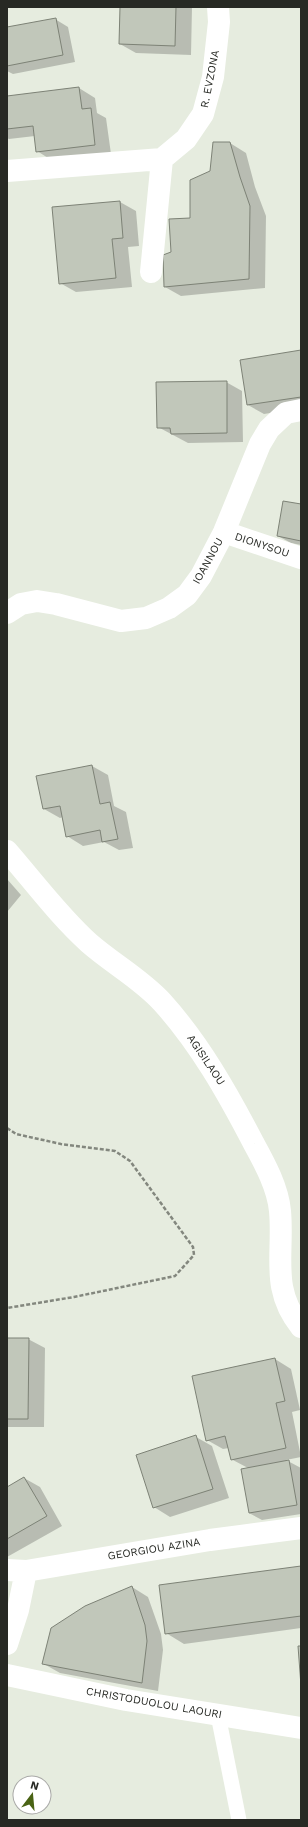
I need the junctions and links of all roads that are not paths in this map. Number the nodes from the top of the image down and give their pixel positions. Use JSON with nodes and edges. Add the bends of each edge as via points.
{"nodes":[{"id":1,"x":218,"y":7,"type":"edge"},
{"id":2,"x":162,"y":159,"type":"junction"},
{"id":3,"x":7,"y":171,"type":"edge"},
{"id":4,"x":151,"y":272,"type":"dead end"},
{"id":5,"x":301,"y":410,"type":"edge"},
{"id":6,"x":224,"y":532,"type":"junction"},
{"id":7,"x":301,"y":558,"type":"edge"},
{"id":8,"x":7,"y":613,"type":"edge"},
{"id":9,"x":7,"y":851,"type":"edge"},
{"id":10,"x":301,"y":1327,"type":"edge"},
{"id":11,"x":301,"y":1528,"type":"edge"},
{"id":12,"x":16,"y":1570,"type":"edge"},
{"id":13,"x":7,"y":1644,"type":"edge"},
{"id":14,"x":7,"y":1676,"type":"edge"},
{"id":15,"x":218,"y":1715,"type":"junction"},
{"id":16,"x":301,"y":1728,"type":"edge"},
{"id":17,"x":239,"y":1820,"type":"edge"}],
"edges":[{"from":1,"to":2,"type":"street","name":"R. EVZONA","via":[[219,22],[213,77],[203,114],[186,138]]},
{"from":2,"to":3,"type":"street"},
{"from":2,"to":4,"type":"street"},
{"from":5,"to":6,"type":"street","name":"IOANNOU","via":[[286,413],[269,429],[260,444]]},
{"from":6,"to":7,"type":"street","name":"DIONYSOU"},
{"from":6,"to":8,"type":"street","name":"IOANNOU","via":[[201,576],[187,596],[169,608],[146,618],[121,621],[37,601],[21,604]]},
{"from":9,"to":10,"type":"street","name":"AGISILAOU","via":[[66,921],[162,1002],[186,1031],[225,1090],[255,1145],[276,1195],[280,1211],[280,1283],[285,1301]]},
{"from":11,"to":12,"type":"street","name":"GEORGIOU AZINA"},
{"from":12,"to":13,"type":"street","via":[[18,1610]]},
{"from":14,"to":15,"type":"street","name":"CHRISTODUOLOU LAOURI"},
{"from":15,"to":16,"type":"street","name":"CHRISTODUOLOU LAOURI"},
{"from":15,"to":17,"type":"lane"}]}
